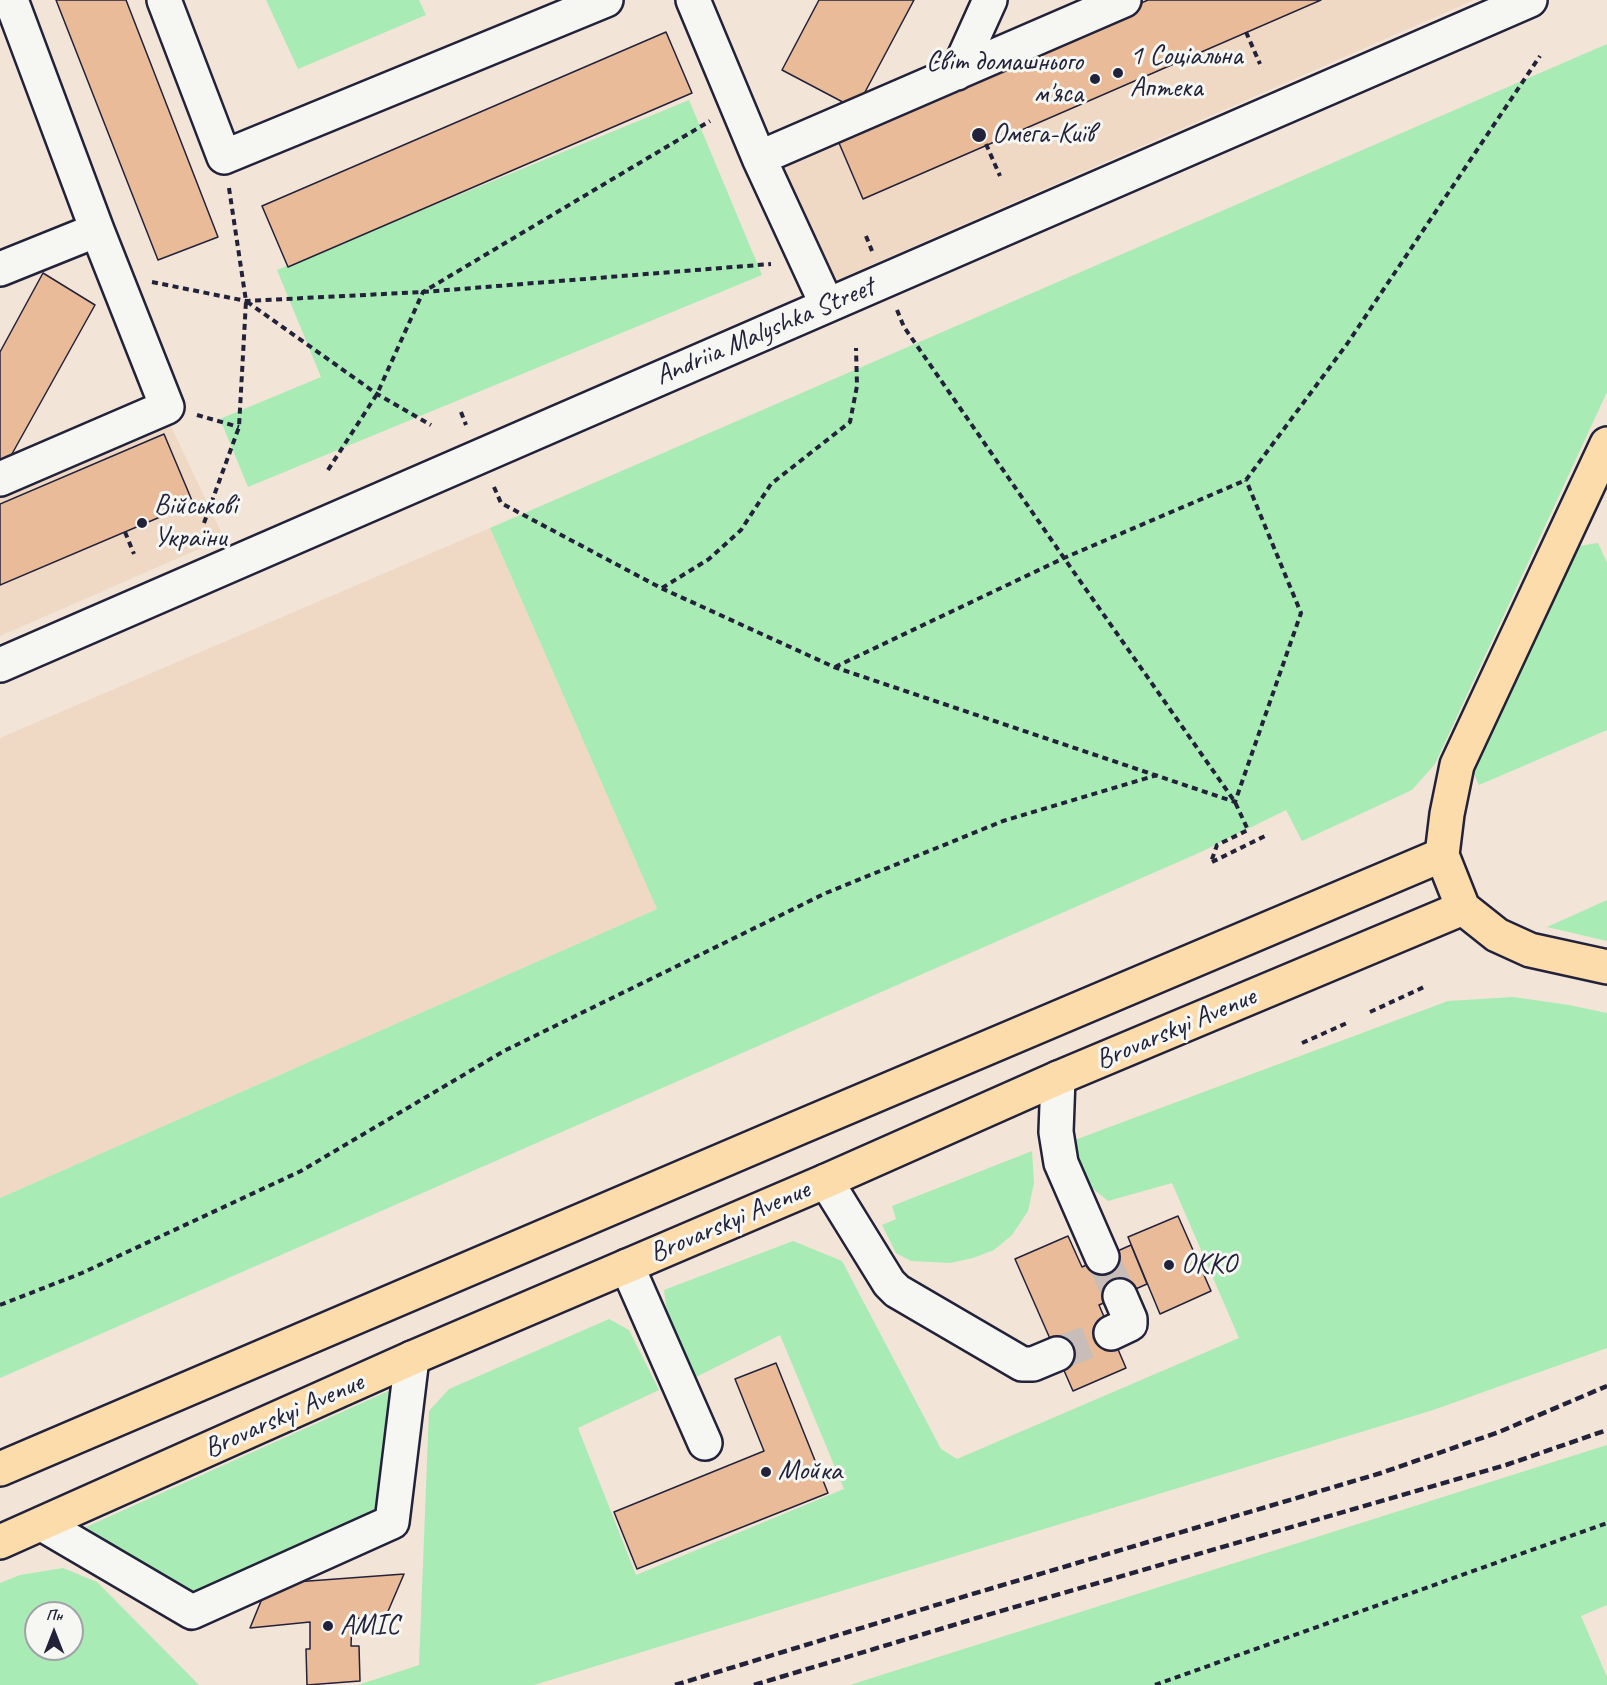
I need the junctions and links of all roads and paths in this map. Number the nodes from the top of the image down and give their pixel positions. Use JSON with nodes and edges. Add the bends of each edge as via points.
{"nodes":[{"id":1,"x":11,"y":0,"type":"edge"},
{"id":2,"x":164,"y":0,"type":"edge"},
{"id":3,"x":606,"y":0,"type":"edge"},
{"id":4,"x":693,"y":0,"type":"edge"},
{"id":5,"x":990,"y":0,"type":"edge"},
{"id":6,"x":1124,"y":0,"type":"edge"},
{"id":7,"x":1530,"y":0,"type":"edge"},
{"id":8,"x":1246,"y":32,"type":"dead end"},
{"id":9,"x":1540,"y":56,"type":"dead end"},
{"id":10,"x":1260,"y":64,"type":"dead end"},
{"id":11,"x":957,"y":73,"type":"junction"},
{"id":12,"x":736,"y":105,"type":"junction"},
{"id":13,"x":986,"y":144,"type":"dead end"},
{"id":14,"x":224,"y":157,"type":"junction"},
{"id":15,"x":759,"y":158,"type":"junction"},
{"id":16,"x":1000,"y":177,"type":"dead end"},
{"id":17,"x":97,"y":230,"type":"junction"},
{"id":18,"x":808,"y":262,"type":"junction"},
{"id":19,"x":0,"y":269,"type":"edge"},
{"id":20,"x":115,"y":274,"type":"junction"},
{"id":21,"x":423,"y":292,"type":"junction"},
{"id":22,"x":246,"y":301,"type":"junction"},
{"id":23,"x":827,"y":305,"type":"junction"},
{"id":24,"x":904,"y":327,"type":"dead end"},
{"id":25,"x":856,"y":348,"type":"dead end"},
{"id":26,"x":377,"y":394,"type":"junction"},
{"id":27,"x":167,"y":407,"type":"junction"},
{"id":28,"x":430,"y":425,"type":"dead end"},
{"id":29,"x":239,"y":427,"type":"junction"},
{"id":30,"x":1607,"y":444,"type":"edge"},
{"id":31,"x":328,"y":470,"type":"dead end"},
{"id":32,"x":0,"y":479,"type":"edge"},
{"id":33,"x":1246,"y":480,"type":"junction"},
{"id":34,"x":501,"y":503,"type":"dead end"},
{"id":35,"x":204,"y":523,"type":"dead end"},
{"id":36,"x":124,"y":532,"type":"dead end"},
{"id":37,"x":134,"y":554,"type":"dead end"},
{"id":38,"x":1064,"y":558,"type":"junction"},
{"id":39,"x":661,"y":588,"type":"junction"},
{"id":40,"x":0,"y":665,"type":"edge"},
{"id":41,"x":834,"y":668,"type":"junction"},
{"id":42,"x":1157,"y":775,"type":"junction"},
{"id":43,"x":1235,"y":802,"type":"junction"},
{"id":44,"x":1268,"y":835,"type":"dead end"},
{"id":45,"x":1442,"y":855,"type":"junction"},
{"id":46,"x":1463,"y":908,"type":"junction"},
{"id":47,"x":1607,"y":967,"type":"edge"},
{"id":48,"x":1424,"y":987,"type":"dead end"},
{"id":49,"x":1370,"y":1012,"type":"dead end"},
{"id":50,"x":1347,"y":1023,"type":"dead end"},
{"id":51,"x":1302,"y":1043,"type":"dead end"},
{"id":52,"x":1058,"y":1078,"type":"junction"},
{"id":53,"x":826,"y":1181,"type":"junction"},
{"id":54,"x":1102,"y":1257,"type":"tunnel mouth"},
{"id":55,"x":627,"y":1266,"type":"junction"},
{"id":56,"x":1120,"y":1296,"type":"tunnel mouth"},
{"id":57,"x":0,"y":1305,"type":"edge"},
{"id":58,"x":1111,"y":1333,"type":"tunnel mouth"},
{"id":59,"x":1057,"y":1354,"type":"tunnel mouth"},
{"id":60,"x":412,"y":1358,"type":"junction"},
{"id":61,"x":705,"y":1443,"type":"dead end"},
{"id":62,"x":0,"y":1469,"type":"edge"},
{"id":63,"x":1607,"y":1523,"type":"edge"},
{"id":64,"x":42,"y":1524,"type":"junction"},
{"id":65,"x":0,"y":1542,"type":"edge"},
{"id":66,"x":1155,"y":1685,"type":"edge"}],
"edges":[{"from":1,"to":17,"type":"street"},
{"from":2,"to":14,"type":"street"},
{"from":3,"to":14,"type":"street"},
{"from":4,"to":12,"type":"street"},
{"from":5,"to":11,"type":"street"},
{"from":6,"to":11,"type":"street"},
{"from":7,"to":23,"type":"street","name":"Andriia Malyshka Street"},
{"from":8,"to":10,"type":"path"},
{"from":9,"to":33,"type":"path","via":[[1347,344]]},
{"from":11,"to":15,"type":"street"},
{"from":12,"to":15,"type":"street"},
{"from":12,"to":21,"type":"path"},
{"from":13,"to":16,"type":"path"},
{"from":14,"to":22,"type":"path"},
{"from":15,"to":18,"type":"street"},
{"from":17,"to":19,"type":"street"},
{"from":17,"to":20,"type":"street"},
{"from":18,"to":21,"type":"path"},
{"from":18,"to":23,"type":"street"},
{"from":20,"to":22,"type":"path"},
{"from":20,"to":27,"type":"street"},
{"from":21,"to":22,"type":"path"},
{"from":21,"to":26,"type":"path"},
{"from":22,"to":26,"type":"path"},
{"from":22,"to":29,"type":"path"},
{"from":23,"to":40,"type":"street","name":"Andriia Malyshka Street"},
{"from":24,"to":38,"type":"path"},
{"from":25,"to":39,"type":"path","via":[[857,386],[850,422],[771,484],[741,530],[709,559]]},
{"from":26,"to":28,"type":"path"},
{"from":26,"to":31,"type":"path"},
{"from":27,"to":29,"type":"path"},
{"from":27,"to":32,"type":"street"},
{"from":29,"to":35,"type":"path"},
{"from":30,"to":45,"type":"main road","via":[[1457,765]]},
{"from":33,"to":38,"type":"path"},
{"from":33,"to":43,"type":"path","via":[[1301,613]]},
{"from":34,"to":39,"type":"path"},
{"from":36,"to":37,"type":"path"},
{"from":38,"to":41,"type":"path"},
{"from":38,"to":43,"type":"path"},
{"from":39,"to":41,"type":"path"},
{"from":41,"to":42,"type":"path"},
{"from":42,"to":43,"type":"path"},
{"from":42,"to":57,"type":"path","via":[[1003,821],[826,893],[504,1051],[301,1171],[82,1273]]},
{"from":43,"to":44,"type":"path","via":[[1248,830],[1217,845],[1211,862]]},
{"from":45,"to":46,"type":"main road"},
{"from":45,"to":62,"type":"main road","name":"Brovarskyi Avenue"},
{"from":46,"to":47,"type":"main road","via":[[1497,935],[1530,950]]},
{"from":46,"to":52,"type":"main road","name":"Brovarskyi Avenue"},
{"from":48,"to":49,"type":"path"},
{"from":50,"to":51,"type":"path"},
{"from":52,"to":53,"type":"main road","name":"Brovarskyi Avenue"},
{"from":52,"to":54,"type":"street","via":[[1056,1132],[1060,1163]]},
{"from":53,"to":55,"type":"main road","name":"Brovarskyi Avenue"},
{"from":53,"to":59,"type":"street","via":[[897,1292],[1022,1364],[1033,1364]]},
{"from":55,"to":60,"type":"main road","name":"Brovarskyi Avenue"},
{"from":55,"to":61,"type":"street"},
{"from":56,"to":58,"type":"street","via":[[1130,1323]]},
{"from":60,"to":64,"type":"main road","name":"Brovarskyi Avenue"},
{"from":60,"to":64,"type":"street","via":[[392,1522],[371,1532],[192,1612]]},
{"from":63,"to":66,"type":"path"},
{"from":64,"to":65,"type":"main road","name":"Brovarskyi Avenue"}]}
